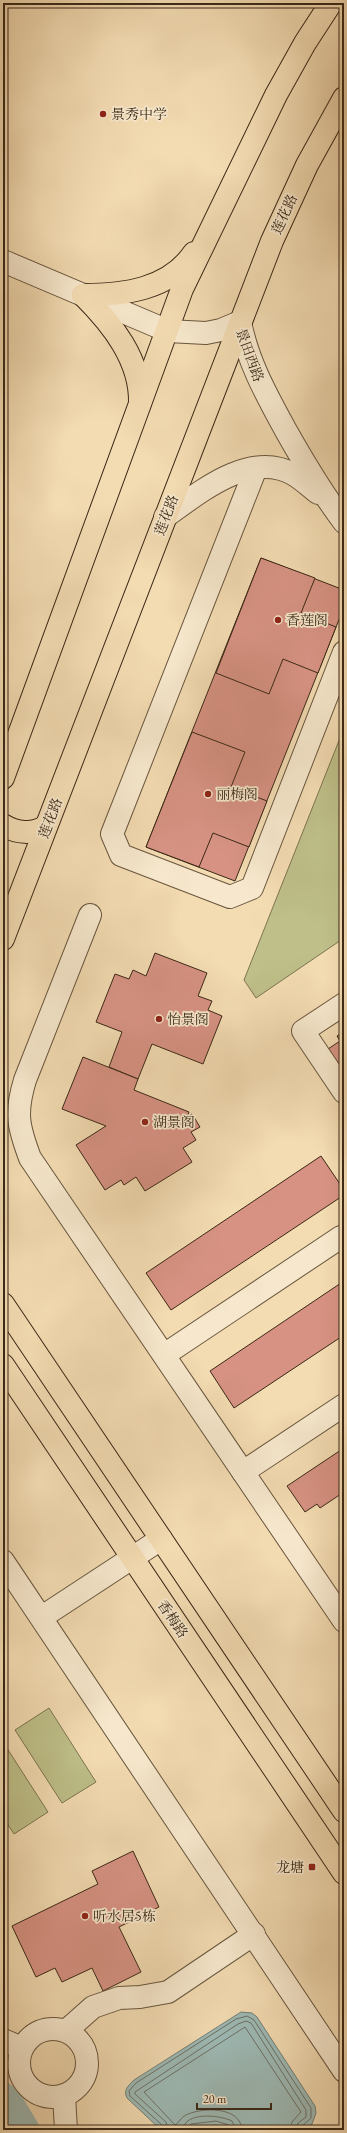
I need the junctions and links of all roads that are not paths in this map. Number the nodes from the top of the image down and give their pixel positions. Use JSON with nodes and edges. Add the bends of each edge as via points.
{"nodes":[{"id":1,"x":331,"y":3,"type":"edge"},
{"id":2,"x":344,"y":98,"type":"edge"},
{"id":3,"x":209,"y":234,"type":"junction"},
{"id":4,"x":3,"y":261,"type":"edge"},
{"id":5,"x":83,"y":296,"type":"junction"},
{"id":6,"x":240,"y":322,"type":"junction"},
{"id":7,"x":168,"y":331,"type":"junction"},
{"id":8,"x":140,"y":406,"type":"junction"},
{"id":9,"x":256,"y":468,"type":"junction"},
{"id":10,"x":328,"y":501,"type":"junction"},
{"id":11,"x":165,"y":517,"type":"junction"},
{"id":12,"x":344,"y":522,"type":"edge"},
{"id":13,"x":344,"y":652,"type":"edge"},
{"id":14,"x":3,"y":778,"type":"edge"},
{"id":15,"x":3,"y":825,"type":"edge"},
{"id":16,"x":46,"y":826,"type":"junction"},
{"id":17,"x":90,"y":915,"type":"dead end"},
{"id":18,"x":3,"y":939,"type":"edge"},
{"id":19,"x":344,"y":1004,"type":"edge"},
{"id":20,"x":344,"y":1092,"type":"edge"},
{"id":21,"x":341,"y":1237,"type":"dead end"},
{"id":22,"x":3,"y":1304,"type":"edge"},
{"id":23,"x":164,"y":1355,"type":"junction"},
{"id":24,"x":3,"y":1365,"type":"edge"},
{"id":25,"x":344,"y":1405,"type":"edge"},
{"id":26,"x":243,"y":1472,"type":"junction"},
{"id":27,"x":161,"y":1539,"type":"junction"},
{"id":28,"x":132,"y":1558,"type":"junction"},
{"id":29,"x":3,"y":1561,"type":"edge"},
{"id":30,"x":42,"y":1617,"type":"junction"},
{"id":31,"x":344,"y":1621,"type":"edge"},
{"id":32,"x":344,"y":1811,"type":"edge"},
{"id":33,"x":344,"y":1873,"type":"edge"},
{"id":34,"x":254,"y":1934,"type":"junction"},
{"id":35,"x":66,"y":2031,"type":"junction"},
{"id":36,"x":12,"y":2044,"type":"edge"},
{"id":37,"x":344,"y":2071,"type":"edge"},
{"id":38,"x":64,"y":2096,"type":"junction"},
{"id":39,"x":66,"y":2130,"type":"edge"}],
"edges":[{"from":1,"to":3,"type":"main road","via":[[276,95]]},
{"from":2,"to":6,"type":"main road","name":"莲花路","via":[[288,203]]},
{"from":3,"to":5,"type":"main road","via":[[184,264],[156,284],[127,294]]},
{"from":3,"to":7,"type":"main road","via":[[182,289]]},
{"from":4,"to":5,"type":"street","name":"景田西路"},
{"from":5,"to":7,"type":"street","name":"景田西路"},
{"from":5,"to":8,"type":"main road","via":[[108,322],[128,353],[138,382]]},
{"from":6,"to":7,"type":"street","name":"景田西路","via":[[206,333]]},
{"from":6,"to":10,"type":"street","name":"景田西路","via":[[257,378]]},
{"from":6,"to":11,"type":"main road","name":"莲花路"},
{"from":7,"to":8,"type":"main road"},
{"from":8,"to":14,"type":"main road"},
{"from":9,"to":10,"type":"street","name":"景田西路","via":[[269,467],[293,474]]},
{"from":9,"to":11,"type":"street","name":"景田西路","via":[[217,482]]},
{"from":9,"to":13,"type":"street","via":[[112,834],[121,855],[230,897],[252,888]]},
{"from":10,"to":12,"type":"street","name":"景田西路"},
{"from":11,"to":16,"type":"main road","name":"莲花路"},
{"from":15,"to":16,"type":"main road","via":[[28,833]]},
{"from":16,"to":18,"type":"main road","name":"莲花路"},
{"from":17,"to":23,"type":"street","via":[[25,1080],[18,1102],[19,1121],[30,1158]]},
{"from":19,"to":20,"type":"street","via":[[303,1031]]},
{"from":21,"to":23,"type":"street"},
{"from":22,"to":27,"type":"main road"},
{"from":23,"to":26,"type":"street"},
{"from":24,"to":28,"type":"main road","name":"香梅路"},
{"from":25,"to":26,"type":"street"},
{"from":26,"to":31,"type":"street"},
{"from":27,"to":28,"type":"street"},
{"from":27,"to":32,"type":"main road"},
{"from":28,"to":30,"type":"street"},
{"from":28,"to":33,"type":"main road","name":"香梅路"},
{"from":29,"to":30,"type":"street"},
{"from":30,"to":34,"type":"street"},
{"from":34,"to":35,"type":"street","via":[[168,1992],[119,1998],[93,2007]]},
{"from":34,"to":37,"type":"street"},
{"from":35,"to":36,"type":"street","via":[[54,2029],[38,2032],[28,2040]]},
{"from":35,"to":38,"type":"street","via":[[82,2045],[87,2067],[81,2084]]},
{"from":36,"to":38,"type":"street","via":[[19,2059],[20,2073],[25,2084],[40,2095]]},
{"from":38,"to":39,"type":"street"}]}
